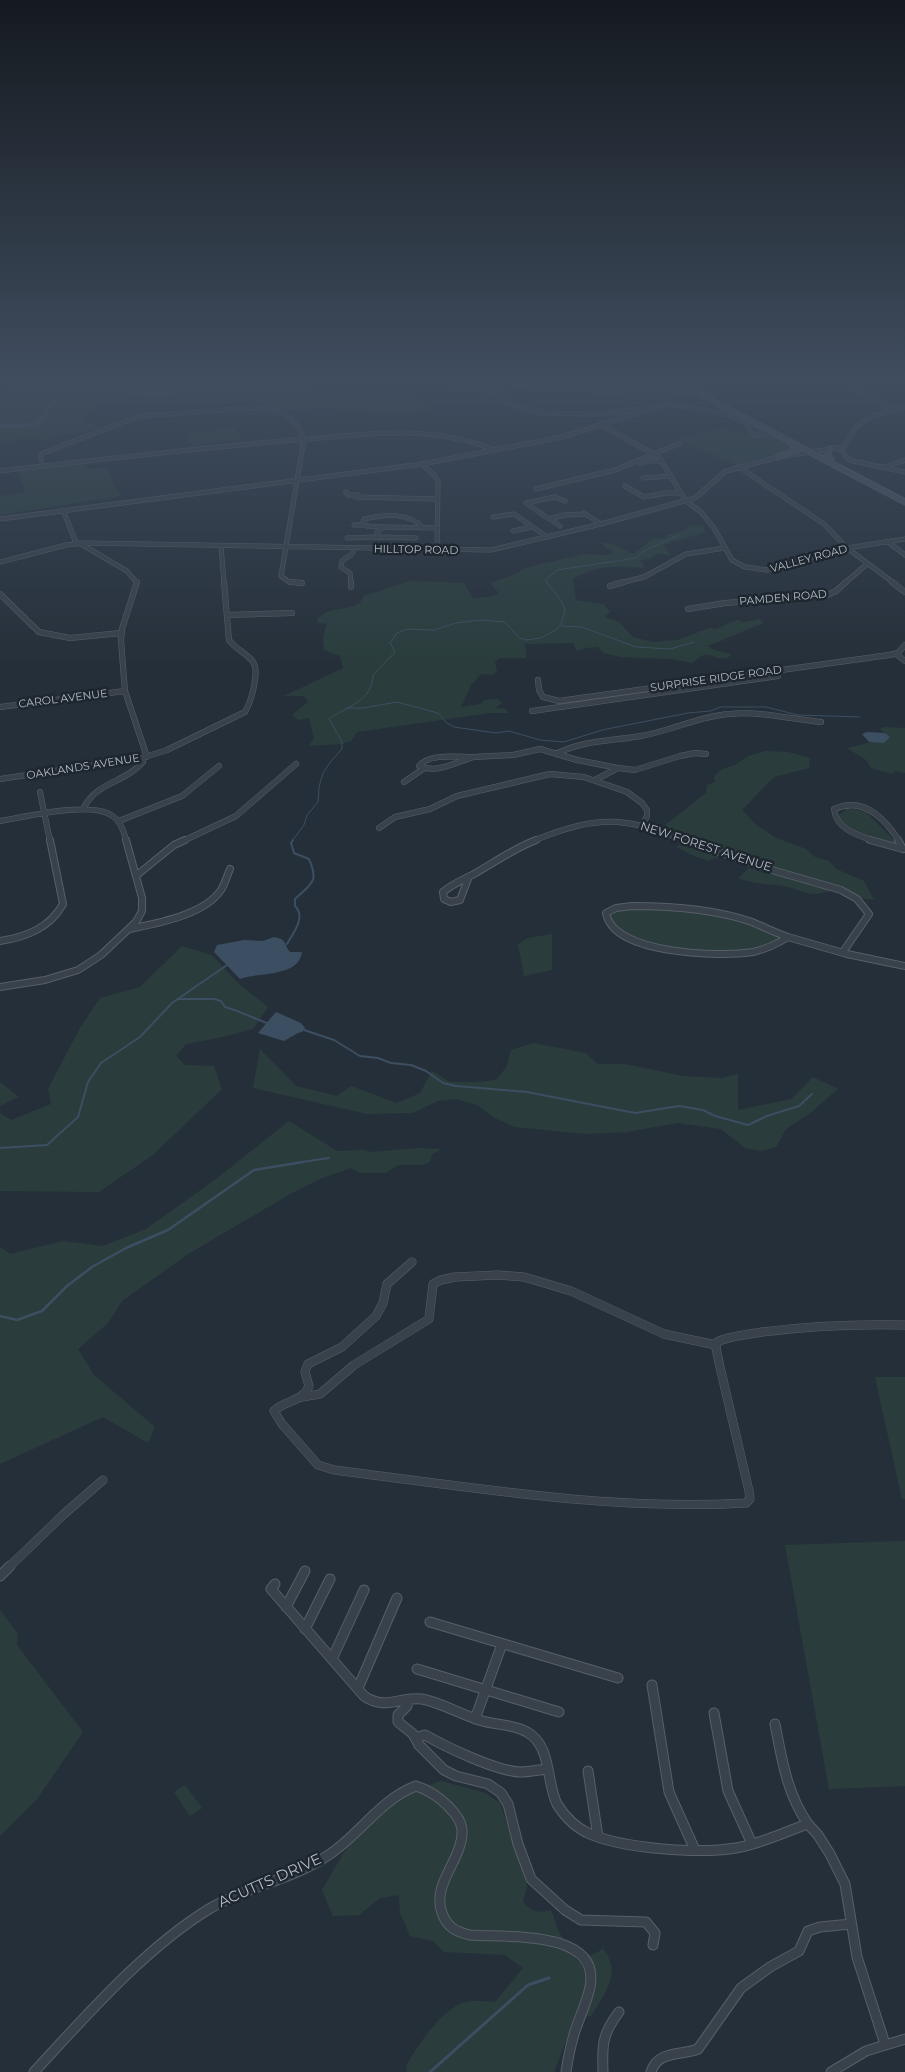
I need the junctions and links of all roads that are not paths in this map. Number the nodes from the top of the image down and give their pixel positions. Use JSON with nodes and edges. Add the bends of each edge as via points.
{"nodes":[{"id":1,"x":299,"y":474,"type":"edge"},
{"id":2,"x":347,"y":474,"type":"edge"},
{"id":3,"x":432,"y":474,"type":"edge"},
{"id":4,"x":600,"y":474,"type":"edge"},
{"id":5,"x":614,"y":474,"type":"edge"},
{"id":6,"x":721,"y":474,"type":"edge"},
{"id":7,"x":749,"y":474,"type":"edge"},
{"id":8,"x":852,"y":474,"type":"edge"},
{"id":9,"x":860,"y":474,"type":"edge"},
{"id":10,"x":610,"y":475,"type":"dead end"},
{"id":11,"x":671,"y":476,"type":"joint"},
{"id":12,"x":643,"y":478,"type":"dead end"},
{"id":13,"x":298,"y":480,"type":"junction"},
{"id":14,"x":625,"y":486,"type":"dead end"},
{"id":15,"x":536,"y":489,"type":"dead end"},
{"id":16,"x":346,"y":492,"type":"dead end"},
{"id":17,"x":681,"y":493,"type":"junction"},
{"id":18,"x":905,"y":497,"type":"edge"},
{"id":19,"x":355,"y":498,"type":"dead end"},
{"id":20,"x":376,"y":499,"type":"junction"},
{"id":21,"x":438,"y":499,"type":"junction"},
{"id":22,"x":686,"y":500,"type":"junction"},
{"id":23,"x":565,"y":501,"type":"dead end"},
{"id":24,"x":905,"y":502,"type":"edge"},
{"id":25,"x":63,"y":510,"type":"junction"},
{"id":26,"x":581,"y":511,"type":"dead end"},
{"id":27,"x":586,"y":514,"type":"junction"},
{"id":28,"x":492,"y":517,"type":"dead end"},
{"id":29,"x":0,"y":519,"type":"edge"},
{"id":30,"x":550,"y":519,"type":"junction"},
{"id":31,"x":601,"y":524,"type":"junction"},
{"id":32,"x":354,"y":525,"type":"dead end"},
{"id":33,"x":365,"y":526,"type":"junction"},
{"id":34,"x":560,"y":526,"type":"dead end"},
{"id":35,"x":384,"y":527,"type":"junction"},
{"id":36,"x":532,"y":527,"type":"junction"},
{"id":37,"x":424,"y":528,"type":"junction"},
{"id":38,"x":438,"y":528,"type":"junction"},
{"id":39,"x":513,"y":531,"type":"dead end"},
{"id":40,"x":378,"y":536,"type":"junction"},
{"id":41,"x":547,"y":537,"type":"junction"},
{"id":42,"x":347,"y":538,"type":"dead end"},
{"id":43,"x":416,"y":538,"type":"dead end"},
{"id":44,"x":905,"y":539,"type":"edge"},
{"id":45,"x":888,"y":542,"type":"junction"},
{"id":46,"x":77,"y":543,"type":"junction"},
{"id":47,"x":221,"y":546,"type":"junction"},
{"id":48,"x":287,"y":547,"type":"junction"},
{"id":49,"x":355,"y":548,"type":"junction"},
{"id":50,"x":725,"y":548,"type":"junction"},
{"id":51,"x":847,"y":548,"type":"junction"},
{"id":52,"x":437,"y":550,"type":"junction"},
{"id":53,"x":905,"y":555,"type":"edge"},
{"id":54,"x":0,"y":562,"type":"edge"},
{"id":55,"x":867,"y":564,"type":"junction"},
{"id":56,"x":302,"y":583,"type":"dead end"},
{"id":57,"x":610,"y":586,"type":"dead end"},
{"id":58,"x":351,"y":587,"type":"dead end"},
{"id":59,"x":905,"y":592,"type":"edge"},
{"id":60,"x":0,"y":594,"type":"edge"},
{"id":61,"x":688,"y":609,"type":"dead end"},
{"id":62,"x":292,"y":613,"type":"dead end"},
{"id":63,"x":227,"y":615,"type":"junction"},
{"id":64,"x":121,"y":633,"type":"junction"},
{"id":65,"x":905,"y":645,"type":"edge"},
{"id":66,"x":896,"y":654,"type":"junction"},
{"id":67,"x":905,"y":661,"type":"edge"},
{"id":68,"x":778,"y":676,"type":"dead end"},
{"id":69,"x":538,"y":680,"type":"dead end"},
{"id":70,"x":656,"y":688,"type":"junction"},
{"id":71,"x":125,"y":691,"type":"junction"},
{"id":72,"x":659,"y":693,"type":"junction"},
{"id":73,"x":0,"y":707,"type":"edge"},
{"id":74,"x":532,"y":711,"type":"dead end"},
{"id":75,"x":821,"y":722,"type":"dead end"},
{"id":76,"x":556,"y":754,"type":"junction"},
{"id":77,"x":706,"y":754,"type":"dead end"},
{"id":78,"x":476,"y":756,"type":"junction"},
{"id":79,"x":145,"y":758,"type":"junction"},
{"id":80,"x":296,"y":764,"type":"dead end"},
{"id":81,"x":218,"y":766,"type":"dead end"},
{"id":82,"x":618,"y":768,"type":"junction"},
{"id":83,"x":423,"y":769,"type":"junction"},
{"id":84,"x":0,"y":779,"type":"edge"},
{"id":85,"x":595,"y":780,"type":"junction"},
{"id":86,"x":404,"y":782,"type":"dead end"},
{"id":87,"x":40,"y":792,"type":"dead end"},
{"id":88,"x":83,"y":809,"type":"junction"},
{"id":89,"x":44,"y":815,"type":"junction"},
{"id":90,"x":0,"y":821,"type":"edge"},
{"id":91,"x":119,"y":821,"type":"junction"},
{"id":92,"x":642,"y":826,"type":"junction"},
{"id":93,"x":379,"y":828,"type":"dead end"},
{"id":94,"x":904,"y":849,"type":"edge"},
{"id":95,"x":230,"y":869,"type":"dead end"},
{"id":96,"x":137,"y":875,"type":"junction"},
{"id":97,"x":468,"y":879,"type":"junction"},
{"id":98,"x":129,"y":930,"type":"junction"},
{"id":99,"x":789,"y":938,"type":"junction"},
{"id":100,"x":0,"y":941,"type":"edge"},
{"id":101,"x":843,"y":952,"type":"junction"},
{"id":102,"x":905,"y":966,"type":"edge"},
{"id":103,"x":0,"y":987,"type":"edge"},
{"id":104,"x":412,"y":1262,"type":"dead end"},
{"id":105,"x":905,"y":1325,"type":"edge"},
{"id":106,"x":716,"y":1345,"type":"junction"},
{"id":107,"x":302,"y":1397,"type":"junction"},
{"id":108,"x":103,"y":1480,"type":"dead end"},
{"id":109,"x":305,"y":1571,"type":"dead end"},
{"id":110,"x":0,"y":1576,"type":"edge"},
{"id":111,"x":330,"y":1579,"type":"dead end"},
{"id":112,"x":275,"y":1584,"type":"dead end"},
{"id":113,"x":364,"y":1590,"type":"dead end"},
{"id":114,"x":397,"y":1598,"type":"dead end"},
{"id":115,"x":286,"y":1607,"type":"junction"},
{"id":116,"x":430,"y":1622,"type":"dead end"},
{"id":117,"x":306,"y":1629,"type":"junction"},
{"id":118,"x":502,"y":1644,"type":"junction"},
{"id":119,"x":332,"y":1659,"type":"junction"},
{"id":120,"x":417,"y":1669,"type":"dead end"},
{"id":121,"x":618,"y":1678,"type":"dead end"},
{"id":122,"x":652,"y":1685,"type":"dead end"},
{"id":123,"x":358,"y":1688,"type":"junction"},
{"id":124,"x":485,"y":1690,"type":"junction"},
{"id":125,"x":408,"y":1701,"type":"junction"},
{"id":126,"x":559,"y":1712,"type":"dead end"},
{"id":127,"x":714,"y":1713,"type":"dead end"},
{"id":128,"x":475,"y":1719,"type":"junction"},
{"id":129,"x":775,"y":1724,"type":"dead end"},
{"id":130,"x":415,"y":1738,"type":"junction"},
{"id":131,"x":547,"y":1769,"type":"junction"},
{"id":132,"x":588,"y":1771,"type":"dead end"},
{"id":133,"x":808,"y":1824,"type":"junction"},
{"id":134,"x":598,"y":1837,"type":"junction"},
{"id":135,"x":752,"y":1844,"type":"junction"},
{"id":136,"x":695,"y":1850,"type":"junction"},
{"id":137,"x":851,"y":1924,"type":"junction"},
{"id":138,"x":653,"y":1944,"type":"dead end"},
{"id":139,"x":619,"y":2012,"type":"dead end"},
{"id":140,"x":905,"y":2039,"type":"edge"},
{"id":141,"x":885,"y":2044,"type":"junction"},
{"id":142,"x":34,"y":2072,"type":"edge"},
{"id":143,"x":566,"y":2072,"type":"edge"},
{"id":144,"x":603,"y":2072,"type":"edge"},
{"id":145,"x":651,"y":2072,"type":"edge"},
{"id":146,"x":831,"y":2072,"type":"edge"}],
"edges":[{"from":1,"to":13,"type":"street"},
{"from":2,"to":13,"type":"street"},
{"from":3,"to":21,"type":"street","via":[[437,478]]},
{"from":4,"to":15,"type":"street"},
{"from":5,"to":10,"type":"street"},
{"from":6,"to":22,"type":"street","name":"HILLTOP ROAD","via":[[696,497]]},
{"from":7,"to":51,"type":"street","via":[[824,524]]},
{"from":8,"to":24,"type":"main road"},
{"from":9,"to":18,"type":"main road"},
{"from":11,"to":12,"type":"street"},
{"from":11,"to":17,"type":"street","name":"VALLEY ROAD"},
{"from":13,"to":25,"type":"street"},
{"from":13,"to":48,"type":"street"},
{"from":14,"to":17,"type":"street","via":[[644,497]]},
{"from":16,"to":20,"type":"street"},
{"from":17,"to":22,"type":"street","name":"VALLEY ROAD"},
{"from":19,"to":20,"type":"street"},
{"from":20,"to":21,"type":"street"},
{"from":21,"to":38,"type":"street"},
{"from":22,"to":31,"type":"street","name":"HILLTOP ROAD"},
{"from":22,"to":50,"type":"street","name":"VALLEY ROAD","via":[[704,514]]},
{"from":23,"to":30,"type":"street","via":[[555,497],[526,503]]},
{"from":25,"to":29,"type":"street"},
{"from":25,"to":46,"type":"street"},
{"from":26,"to":27,"type":"street"},
{"from":27,"to":30,"type":"street"},
{"from":27,"to":31,"type":"street"},
{"from":28,"to":36,"type":"street","via":[[514,514]]},
{"from":30,"to":34,"type":"street"},
{"from":31,"to":41,"type":"street","name":"HILLTOP ROAD"},
{"from":32,"to":33,"type":"street"},
{"from":33,"to":35,"type":"street"},
{"from":33,"to":37,"type":"street","via":[[364,519],[395,516],[414,519]]},
{"from":35,"to":37,"type":"street"},
{"from":35,"to":40,"type":"street","via":[[377,532]]},
{"from":36,"to":39,"type":"street"},
{"from":36,"to":41,"type":"street"},
{"from":37,"to":38,"type":"street"},
{"from":38,"to":52,"type":"street"},
{"from":40,"to":42,"type":"street"},
{"from":40,"to":43,"type":"street"},
{"from":41,"to":52,"type":"street","name":"HILLTOP ROAD","via":[[487,550]]},
{"from":44,"to":45,"type":"street","name":"VALLEY ROAD"},
{"from":45,"to":51,"type":"street","name":"VALLEY ROAD"},
{"from":45,"to":53,"type":"street"},
{"from":46,"to":47,"type":"street","name":"HILLTOP ROAD"},
{"from":46,"to":54,"type":"street","name":"HILLTOP ROAD"},
{"from":46,"to":64,"type":"street","via":[[127,571],[137,582]]},
{"from":47,"to":48,"type":"street","name":"HILLTOP ROAD"},
{"from":47,"to":63,"type":"street","name":"OAKLANDS AVENUE"},
{"from":48,"to":49,"type":"street","name":"HILLTOP ROAD"},
{"from":48,"to":56,"type":"street","via":[[281,576],[289,582]]},
{"from":49,"to":52,"type":"street","name":"HILLTOP ROAD"},
{"from":49,"to":58,"type":"street","via":[[340,567],[350,573]]},
{"from":50,"to":51,"type":"street","name":"VALLEY ROAD","via":[[734,562],[761,571]]},
{"from":50,"to":57,"type":"street","via":[[686,554],[644,577]]},
{"from":51,"to":55,"type":"street"},
{"from":55,"to":59,"type":"street"},
{"from":55,"to":61,"type":"street","name":"PAMDEN ROAD","via":[[836,591],[826,595]]},
{"from":60,"to":64,"type":"street","via":[[46,635],[72,639]]},
{"from":62,"to":63,"type":"street"},
{"from":63,"to":79,"type":"street","name":"OAKLANDS AVENUE","via":[[230,643],[256,667],[248,709],[240,716]]},
{"from":64,"to":71,"type":"street"},
{"from":65,"to":66,"type":"street"},
{"from":66,"to":67,"type":"street"},
{"from":66,"to":70,"type":"street","name":"SURPRISE RIDGE ROAD"},
{"from":68,"to":72,"type":"street"},
{"from":69,"to":70,"type":"street","name":"SURPRISE RIDGE ROAD","via":[[543,697],[554,701]]},
{"from":70,"to":72,"type":"street"},
{"from":71,"to":73,"type":"street","name":"CAROL AVENUE"},
{"from":71,"to":79,"type":"street"},
{"from":72,"to":74,"type":"street"},
{"from":75,"to":76,"type":"street","via":[[767,714],[728,713],[650,734],[577,744]]},
{"from":76,"to":78,"type":"street","via":[[540,749],[514,755]]},
{"from":76,"to":82,"type":"street"},
{"from":77,"to":82,"type":"street","via":[[686,754],[635,770]]},
{"from":78,"to":83,"type":"street","via":[[442,767]]},
{"from":78,"to":83,"type":"street","via":[[430,759],[420,764]]},
{"from":79,"to":84,"type":"street","name":"OAKLANDS AVENUE"},
{"from":79,"to":88,"type":"street","via":[[138,768],[90,796]]},
{"from":80,"to":96,"type":"street","via":[[236,816],[174,845]]},
{"from":81,"to":91,"type":"street","via":[[178,798]]},
{"from":82,"to":85,"type":"street"},
{"from":83,"to":86,"type":"street"},
{"from":85,"to":92,"type":"street","via":[[625,791],[642,803],[648,814]]},
{"from":85,"to":93,"type":"street","via":[[545,774],[508,786],[457,796],[430,809],[395,817]]},
{"from":87,"to":89,"type":"street"},
{"from":88,"to":89,"type":"street"},
{"from":88,"to":91,"type":"street","via":[[104,811]]},
{"from":89,"to":90,"type":"street"},
{"from":89,"to":100,"type":"street","via":[[64,902],[56,914],[35,931]]},
{"from":91,"to":96,"type":"street"},
{"from":92,"to":97,"type":"street","name":"NEW FOREST AVENUE","via":[[604,822],[541,837],[504,853]]},
{"from":92,"to":101,"type":"street","name":"NEW FOREST AVENUE","via":[[852,895],[869,914]]},
{"from":94,"to":94,"type":"street","via":[[857,834],[838,821],[833,814],[834,808],[851,804],[871,810],[890,826]]},
{"from":95,"to":98,"type":"street","via":[[221,890],[206,903],[179,916]]},
{"from":96,"to":98,"type":"street","via":[[142,910]]},
{"from":97,"to":97,"type":"street","name":"NEW FOREST AVENUE","via":[[460,900],[451,902],[443,898],[445,890]]},
{"from":98,"to":103,"type":"street","via":[[78,970],[54,978]]},
{"from":99,"to":99,"type":"street","via":[[752,923],[696,910],[624,906],[606,913],[609,922],[631,938],[678,951],[751,952]]},
{"from":99,"to":101,"type":"street"},
{"from":101,"to":102,"type":"street"},
{"from":104,"to":107,"type":"street","via":[[387,1284],[384,1303],[376,1316],[342,1347],[308,1364],[305,1372],[309,1386]]},
{"from":105,"to":106,"type":"street","via":[[809,1326],[725,1338]]},
{"from":106,"to":107,"type":"street","via":[[665,1334],[545,1281],[476,1275],[443,1278],[430,1290],[429,1319],[354,1365],[320,1394]]},
{"from":106,"to":107,"type":"street","via":[[749,1492],[750,1499],[746,1503],[711,1506],[595,1502],[323,1468],[274,1413],[280,1404]]},
{"from":108,"to":110,"type":"street"},
{"from":109,"to":115,"type":"street"},
{"from":111,"to":117,"type":"street"},
{"from":112,"to":115,"type":"street","via":[[271,1589]]},
{"from":113,"to":119,"type":"street"},
{"from":114,"to":123,"type":"street"},
{"from":115,"to":117,"type":"street"},
{"from":116,"to":118,"type":"street"},
{"from":117,"to":119,"type":"street"},
{"from":118,"to":121,"type":"street"},
{"from":118,"to":124,"type":"street"},
{"from":119,"to":123,"type":"street"},
{"from":120,"to":124,"type":"street"},
{"from":122,"to":136,"type":"street","via":[[669,1792]]},
{"from":123,"to":125,"type":"street","via":[[376,1704]]},
{"from":124,"to":126,"type":"street"},
{"from":124,"to":128,"type":"street"},
{"from":125,"to":128,"type":"street","via":[[428,1701]]},
{"from":125,"to":130,"type":"street","via":[[398,1713],[398,1719],[399,1724]]},
{"from":127,"to":135,"type":"street","via":[[728,1791]]},
{"from":128,"to":131,"type":"street","via":[[523,1730],[533,1736],[542,1748]]},
{"from":129,"to":133,"type":"street","via":[[790,1792]]},
{"from":130,"to":131,"type":"street","via":[[425,1735],[463,1754],[514,1772]]},
{"from":130,"to":138,"type":"street","via":[[444,1770],[488,1784],[502,1794],[531,1879],[565,1910],[581,1920],[646,1922],[655,1931]]},
{"from":131,"to":134,"type":"street","via":[[555,1799],[564,1814],[575,1825]]},
{"from":132,"to":134,"type":"street"},
{"from":133,"to":135,"type":"street"},
{"from":133,"to":137,"type":"street","via":[[838,1867],[847,1892]]},
{"from":134,"to":136,"type":"street","via":[[629,1845]]},
{"from":135,"to":136,"type":"street"},
{"from":137,"to":141,"type":"street","via":[[859,1966]]},
{"from":137,"to":145,"type":"street","via":[[808,1931],[799,1951],[741,1988],[698,2049],[661,2057],[653,2063]]},
{"from":139,"to":144,"type":"street","via":[[605,2032]]},
{"from":140,"to":141,"type":"street"},
{"from":141,"to":146,"type":"street","via":[[850,2059]]},
{"from":142,"to":143,"type":"street","name":"ACUTTS DRIVE","via":[[76,2025],[178,1929],[224,1901],[296,1873],[324,1858],[400,1792],[416,1786],[444,1802],[462,1828],[461,1841],[440,1895],[440,1910],[449,1926],[472,1936],[516,1936],[551,1941],[574,1950],[589,1965],[590,1985]]}]}
